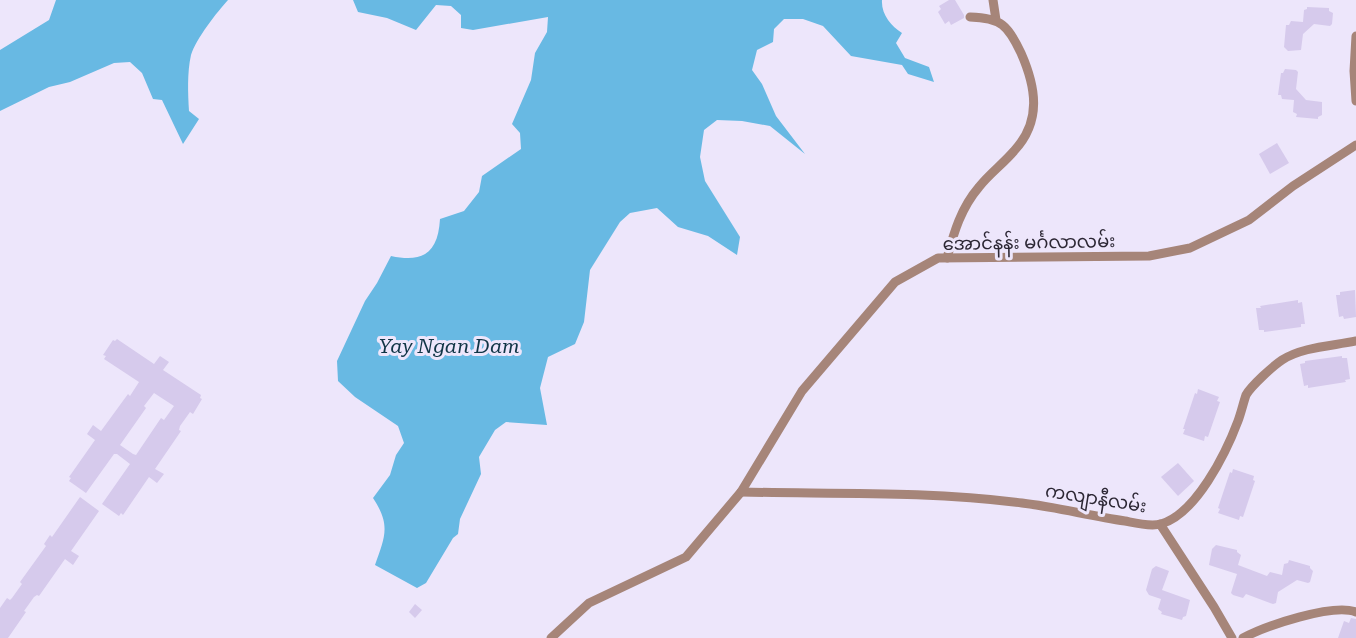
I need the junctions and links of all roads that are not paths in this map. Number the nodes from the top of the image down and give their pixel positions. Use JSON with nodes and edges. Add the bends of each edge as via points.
{"nodes":[{"id":1,"x":993,"y":0,"type":"edge"},
{"id":2,"x":970,"y":17,"type":"dead end"},
{"id":3,"x":996,"y":20,"type":"junction"},
{"id":4,"x":1356,"y":36,"type":"edge"},
{"id":5,"x":1356,"y":101,"type":"edge"},
{"id":6,"x":1356,"y":145,"type":"edge"},
{"id":7,"x":947,"y":258,"type":"junction"},
{"id":8,"x":1356,"y":341,"type":"edge"},
{"id":9,"x":741,"y":492,"type":"junction"},
{"id":10,"x":1160,"y":524,"type":"junction"},
{"id":11,"x":1356,"y":612,"type":"edge"},
{"id":12,"x":551,"y":638,"type":"edge"},
{"id":13,"x":1232,"y":638,"type":"edge"},
{"id":14,"x":1243,"y":638,"type":"edge"}],
"edges":[{"from":1,"to":3,"type":"street"},
{"from":2,"to":3,"type":"street"},
{"from":3,"to":7,"type":"street","via":[[1014,37],[1030,74],[1035,94],[1033,116],[1017,149],[978,187],[964,208]]},
{"from":4,"to":5,"type":"street"},
{"from":6,"to":7,"type":"street","name":"အောင်နန်း မင်္ဂလာလမ်း","via":[[1249,220],[1190,248],[1149,256]]},
{"from":7,"to":9,"type":"street","name":"အောင်နန်း မင်္ဂလာလမ်း","via":[[939,258],[896,282],[802,391]]},
{"from":8,"to":10,"type":"street","name":"ကလျာနီလမ်း","via":[[1305,351],[1282,360],[1263,376],[1247,393],[1226,449],[1206,484],[1180,513]]},
{"from":9,"to":10,"type":"street","name":"ကလျာနီလမ်း","via":[[936,496],[1022,503]]},
{"from":9,"to":12,"type":"street","name":"အောင်နန်း မင်္ဂလာလမ်း","via":[[686,557],[589,603]]},
{"from":10,"to":13,"type":"street"},
{"from":11,"to":14,"type":"street","via":[[1338,610],[1298,617]]}]}
